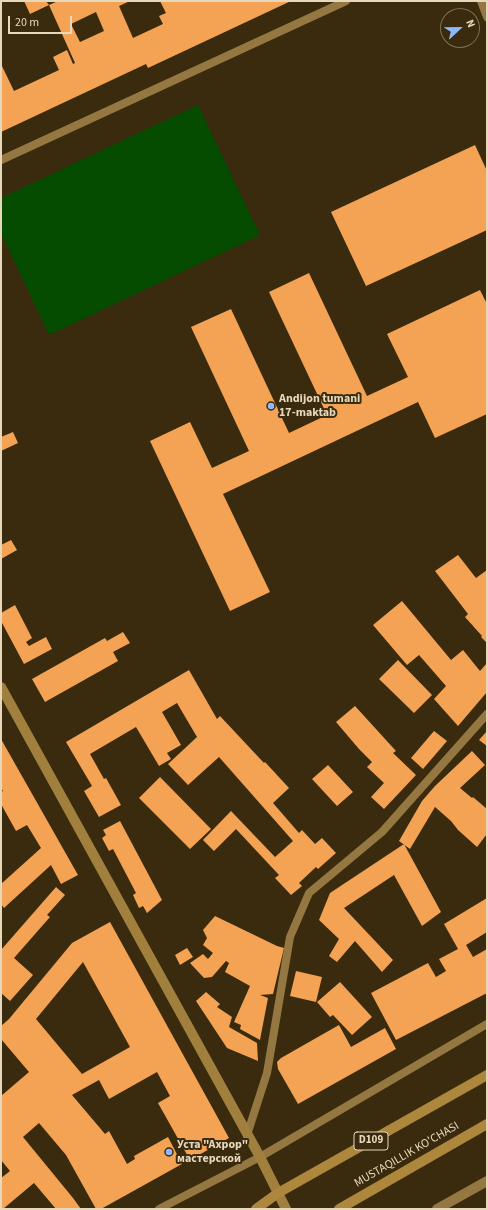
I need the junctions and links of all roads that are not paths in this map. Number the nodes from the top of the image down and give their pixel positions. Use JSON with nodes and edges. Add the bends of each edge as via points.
{"nodes":[{"id":1,"x":346,"y":1,"type":"edge"},
{"id":2,"x":481,"y":1,"type":"edge"},
{"id":3,"x":487,"y":17,"type":"edge"},
{"id":4,"x":1,"y":160,"type":"edge"},
{"id":5,"x":1,"y":687,"type":"edge"},
{"id":6,"x":487,"y":714,"type":"edge"},
{"id":7,"x":487,"y":1024,"type":"edge"},
{"id":8,"x":487,"y":1075,"type":"edge"},
{"id":9,"x":487,"y":1124,"type":"edge"},
{"id":10,"x":247,"y":1135,"type":"junction"},
{"id":11,"x":260,"y":1157,"type":"junction"},
{"id":12,"x":487,"y":1181,"type":"edge"},
{"id":13,"x":278,"y":1193,"type":"junction"},
{"id":14,"x":159,"y":1209,"type":"edge"},
{"id":15,"x":256,"y":1209,"type":"edge"},
{"id":16,"x":286,"y":1209,"type":"edge"},
{"id":17,"x":339,"y":1209,"type":"edge"},
{"id":18,"x":437,"y":1209,"type":"edge"}],
"edges":[{"from":1,"to":4,"type":"lane"},
{"from":2,"to":3,"type":"lane"},
{"from":5,"to":10,"type":"street"},
{"from":6,"to":10,"type":"lane","via":[[382,832],[309,893],[290,937],[267,1073]]},
{"from":7,"to":11,"type":"lane"},
{"from":8,"to":13,"type":"main road","number":"D109"},
{"from":9,"to":17,"type":"main road","name":"MUSTAQILLIK KO'CHASI"},
{"from":10,"to":11,"type":"street"},
{"from":11,"to":13,"type":"street"},
{"from":11,"to":14,"type":"lane"},
{"from":12,"to":18,"type":"street"},
{"from":13,"to":15,"type":"main road","number":"D109"},
{"from":13,"to":16,"type":"street"}]}
